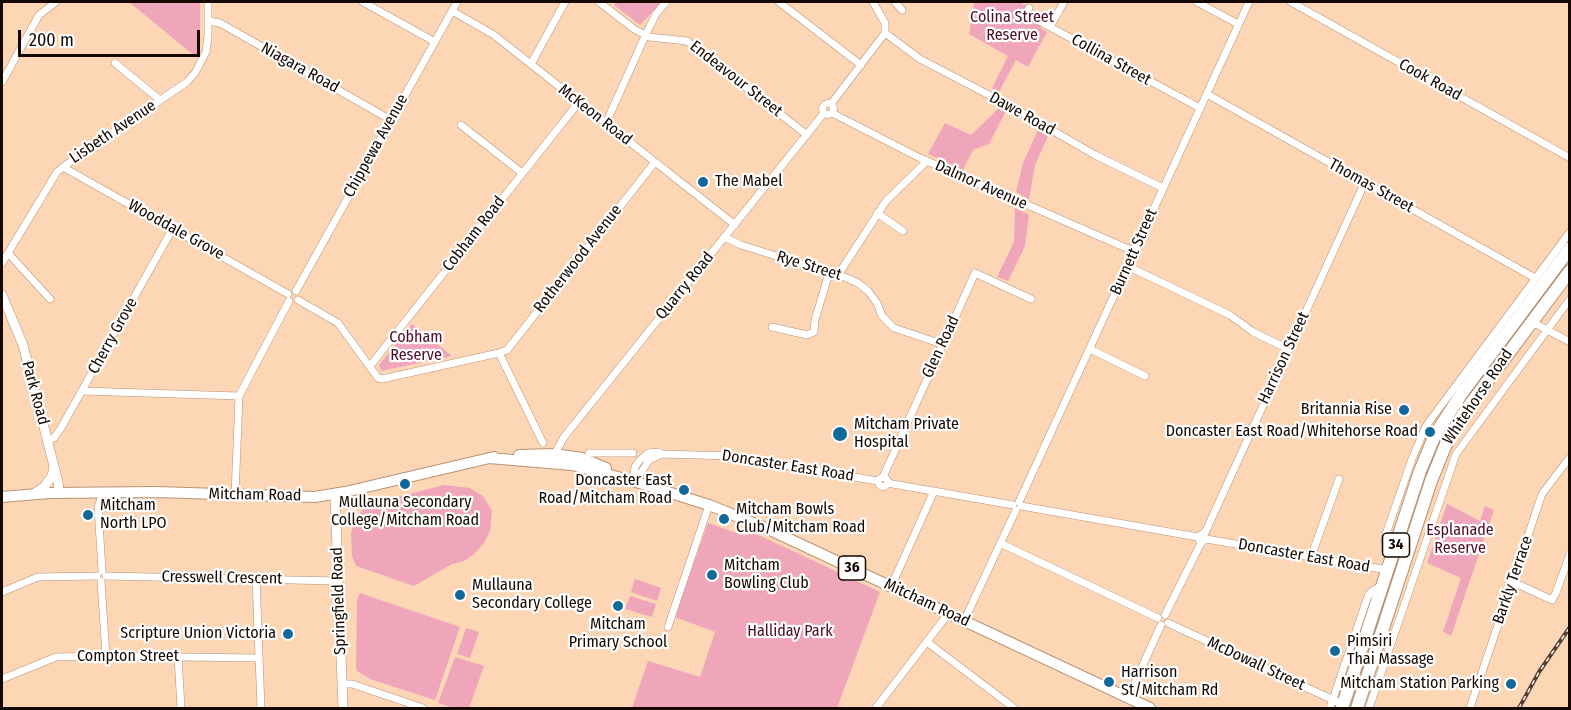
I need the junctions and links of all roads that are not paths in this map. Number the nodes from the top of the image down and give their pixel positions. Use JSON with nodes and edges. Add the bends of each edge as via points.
{"nodes":[{"id":1,"x":56,"y":2,"type":"edge"},
{"id":2,"x":208,"y":2,"type":"edge"},
{"id":3,"x":363,"y":2,"type":"edge"},
{"id":4,"x":457,"y":2,"type":"edge"},
{"id":5,"x":565,"y":2,"type":"edge"},
{"id":6,"x":599,"y":2,"type":"edge"},
{"id":7,"x":666,"y":2,"type":"edge"},
{"id":8,"x":779,"y":2,"type":"edge"},
{"id":9,"x":873,"y":2,"type":"edge"},
{"id":10,"x":895,"y":2,"type":"edge"},
{"id":11,"x":1064,"y":2,"type":"edge"},
{"id":12,"x":1197,"y":2,"type":"edge"},
{"id":13,"x":1249,"y":2,"type":"edge"},
{"id":14,"x":1290,"y":2,"type":"edge"},
{"id":15,"x":1029,"y":8,"type":"dead end"},
{"id":16,"x":902,"y":10,"type":"dead end"},
{"id":17,"x":452,"y":11,"type":"junction"},
{"id":18,"x":208,"y":21,"type":"junction"},
{"id":19,"x":1238,"y":24,"type":"junction"},
{"id":20,"x":1050,"y":27,"type":"junction"},
{"id":21,"x":885,"y":33,"type":"junction"},
{"id":22,"x":646,"y":34,"type":"junction"},
{"id":23,"x":435,"y":42,"type":"junction"},
{"id":24,"x":115,"y":63,"type":"dead end"},
{"id":25,"x":531,"y":64,"type":"junction"},
{"id":26,"x":861,"y":65,"type":"junction"},
{"id":27,"x":2,"y":82,"type":"edge"},
{"id":28,"x":1207,"y":94,"type":"junction"},
{"id":29,"x":160,"y":100,"type":"junction"},
{"id":30,"x":579,"y":102,"type":"junction"},
{"id":31,"x":831,"y":104,"type":"junction"},
{"id":32,"x":1200,"y":108,"type":"junction"},
{"id":33,"x":824,"y":113,"type":"junction"},
{"id":34,"x":832,"y":114,"type":"junction"},
{"id":35,"x":391,"y":120,"type":"junction"},
{"id":36,"x":606,"y":123,"type":"junction"},
{"id":37,"x":461,"y":125,"type":"dead end"},
{"id":38,"x":807,"y":135,"type":"junction"},
{"id":39,"x":1569,"y":158,"type":"edge"},
{"id":40,"x":927,"y":161,"type":"junction"},
{"id":41,"x":655,"y":162,"type":"junction"},
{"id":42,"x":63,"y":167,"type":"junction"},
{"id":43,"x":522,"y":173,"type":"junction"},
{"id":44,"x":1365,"y":182,"type":"junction"},
{"id":45,"x":1163,"y":188,"type":"junction"},
{"id":46,"x":877,"y":213,"type":"junction"},
{"id":47,"x":735,"y":225,"type":"junction"},
{"id":48,"x":173,"y":228,"type":"junction"},
{"id":49,"x":903,"y":231,"type":"dead end"},
{"id":50,"x":1569,"y":232,"type":"edge"},
{"id":51,"x":724,"y":237,"type":"junction"},
{"id":52,"x":1569,"y":248,"type":"edge"},
{"id":53,"x":1133,"y":251,"type":"junction"},
{"id":54,"x":8,"y":253,"type":"junction"},
{"id":55,"x":2,"y":263,"type":"edge"},
{"id":56,"x":1127,"y":266,"type":"junction"},
{"id":57,"x":1569,"y":271,"type":"edge"},
{"id":58,"x":829,"y":273,"type":"junction"},
{"id":59,"x":838,"y":275,"type":"junction"},
{"id":60,"x":1535,"y":278,"type":"junction"},
{"id":61,"x":2,"y":295,"type":"edge"},
{"id":62,"x":291,"y":296,"type":"junction"},
{"id":63,"x":50,"y":299,"type":"dead end"},
{"id":64,"x":1031,"y":299,"type":"dead end"},
{"id":65,"x":1569,"y":299,"type":"edge"},
{"id":66,"x":1532,"y":322,"type":"junction"},
{"id":67,"x":772,"y":327,"type":"dead end"},
{"id":68,"x":1547,"y":329,"type":"junction"},
{"id":69,"x":1569,"y":342,"type":"edge"},
{"id":70,"x":942,"y":344,"type":"junction"},
{"id":71,"x":1090,"y":349,"type":"junction"},
{"id":72,"x":1288,"y":349,"type":"junction"},
{"id":73,"x":499,"y":353,"type":"junction"},
{"id":74,"x":370,"y":366,"type":"junction"},
{"id":75,"x":1145,"y":376,"type":"dead end"},
{"id":76,"x":82,"y":391,"type":"junction"},
{"id":77,"x":239,"y":396,"type":"junction"},
{"id":78,"x":48,"y":440,"type":"junction"},
{"id":79,"x":543,"y":443,"type":"dead end"},
{"id":80,"x":590,"y":453,"type":"dead end"},
{"id":81,"x":633,"y":453,"type":"dead end"},
{"id":82,"x":615,"y":454,"type":"junction"},
{"id":83,"x":1569,"y":457,"type":"edge"},
{"id":84,"x":553,"y":458,"type":"junction"},
{"id":85,"x":54,"y":467,"type":"junction"},
{"id":86,"x":609,"y":469,"type":"junction"},
{"id":87,"x":1339,"y":479,"type":"dead end"},
{"id":88,"x":883,"y":480,"type":"junction"},
{"id":89,"x":633,"y":481,"type":"junction"},
{"id":90,"x":934,"y":491,"type":"junction"},
{"id":91,"x":58,"y":493,"type":"junction"},
{"id":92,"x":103,"y":493,"type":"junction"},
{"id":93,"x":35,"y":494,"type":"junction"},
{"id":94,"x":335,"y":494,"type":"junction"},
{"id":95,"x":236,"y":495,"type":"junction"},
{"id":96,"x":16,"y":496,"type":"junction"},
{"id":97,"x":2,"y":497,"type":"edge"},
{"id":98,"x":2,"y":504,"type":"edge"},
{"id":99,"x":710,"y":505,"type":"junction"},
{"id":100,"x":1017,"y":506,"type":"junction"},
{"id":101,"x":1202,"y":539,"type":"junction"},
{"id":102,"x":1000,"y":543,"type":"junction"},
{"id":103,"x":1569,"y":554,"type":"edge"},
{"id":104,"x":1393,"y":555,"type":"junction"},
{"id":105,"x":1311,"y":557,"type":"junction"},
{"id":106,"x":1388,"y":570,"type":"junction"},
{"id":107,"x":1401,"y":573,"type":"junction"},
{"id":108,"x":102,"y":576,"type":"junction"},
{"id":109,"x":256,"y":578,"type":"junction"},
{"id":110,"x":338,"y":580,"type":"junction"},
{"id":111,"x":1513,"y":582,"type":"junction"},
{"id":112,"x":891,"y":587,"type":"junction"},
{"id":113,"x":2,"y":592,"type":"edge"},
{"id":114,"x":948,"y":614,"type":"junction"},
{"id":115,"x":1162,"y":616,"type":"junction"},
{"id":116,"x":964,"y":621,"type":"junction"},
{"id":117,"x":1165,"y":624,"type":"junction"},
{"id":118,"x":668,"y":627,"type":"dead end"},
{"id":119,"x":927,"y":642,"type":"junction"},
{"id":120,"x":106,"y":656,"type":"junction"},
{"id":121,"x":178,"y":657,"type":"junction"},
{"id":122,"x":258,"y":658,"type":"junction"},
{"id":123,"x":2,"y":679,"type":"edge"},
{"id":124,"x":342,"y":684,"type":"junction"},
{"id":125,"x":1128,"y":698,"type":"junction"},
{"id":126,"x":1340,"y":704,"type":"edge"},
{"id":127,"x":1360,"y":705,"type":"edge"},
{"id":128,"x":180,"y":708,"type":"edge"},
{"id":129,"x":261,"y":708,"type":"edge"},
{"id":130,"x":344,"y":708,"type":"edge"},
{"id":131,"x":423,"y":708,"type":"edge"},
{"id":132,"x":876,"y":708,"type":"edge"},
{"id":133,"x":1014,"y":708,"type":"edge"},
{"id":134,"x":1150,"y":708,"type":"edge"},
{"id":135,"x":1330,"y":708,"type":"edge"},
{"id":136,"x":1369,"y":708,"type":"edge"},
{"id":137,"x":1470,"y":708,"type":"edge"}],
"edges":[{"from":1,"to":27,"type":"street","via":[[39,15]]},
{"from":2,"to":18,"type":"street","name":"Lisbeth Avenue"},
{"from":3,"to":23,"type":"street"},
{"from":4,"to":17,"type":"street","name":"Chippewa Avenue"},
{"from":5,"to":25,"type":"street"},
{"from":6,"to":22,"type":"street","name":"Endeavour Street"},
{"from":7,"to":22,"type":"street"},
{"from":8,"to":26,"type":"street"},
{"from":9,"to":21,"type":"street","via":[[885,23]]},
{"from":10,"to":16,"type":"street"},
{"from":11,"to":20,"type":"street"},
{"from":12,"to":19,"type":"street"},
{"from":13,"to":19,"type":"street","name":"Burnett Street"},
{"from":14,"to":39,"type":"street","name":"Cook Road"},
{"from":15,"to":20,"type":"street","name":"Collina Street","via":[[1027,14]]},
{"from":17,"to":23,"type":"street","name":"Chippewa Avenue"},
{"from":17,"to":25,"type":"street","name":"McKeon Road","via":[[494,35]]},
{"from":18,"to":29,"type":"street","name":"Lisbeth Avenue","via":[[206,52],[201,64],[187,82]]},
{"from":18,"to":35,"type":"street","name":"Niagara Road","via":[[220,23]]},
{"from":19,"to":28,"type":"street","name":"Burnett Street"},
{"from":20,"to":32,"type":"street","name":"Collina Street"},
{"from":21,"to":26,"type":"street","name":"Quarry Road"},
{"from":21,"to":45,"type":"street","name":"Dawe Road","via":[[920,59]]},
{"from":22,"to":36,"type":"street"},
{"from":22,"to":38,"type":"street","name":"Endeavour Street","via":[[684,39]]},
{"from":23,"to":35,"type":"street","name":"Chippewa Avenue"},
{"from":24,"to":29,"type":"street"},
{"from":25,"to":30,"type":"street","name":"McKeon Road"},
{"from":26,"to":31,"type":"street","name":"Quarry Road"},
{"from":28,"to":32,"type":"street","name":"Burnett Street"},
{"from":28,"to":44,"type":"street","name":"Thomas Street"},
{"from":29,"to":42,"type":"street","name":"Lisbeth Avenue"},
{"from":30,"to":36,"type":"street","name":"McKeon Road"},
{"from":30,"to":43,"type":"street","name":"Cobham Road"},
{"from":31,"to":33,"type":"street","name":"Quarry Road","via":[[824,106]]},
{"from":31,"to":34,"type":"street"},
{"from":32,"to":45,"type":"street","name":"Burnett Street"},
{"from":33,"to":34,"type":"street"},
{"from":33,"to":38,"type":"street","name":"Quarry Road"},
{"from":34,"to":40,"type":"street","name":"Dalmor Avenue"},
{"from":35,"to":62,"type":"street","name":"Chippewa Avenue"},
{"from":36,"to":41,"type":"street","name":"McKeon Road"},
{"from":37,"to":43,"type":"street"},
{"from":38,"to":47,"type":"street","name":"Quarry Road"},
{"from":40,"to":46,"type":"street"},
{"from":40,"to":53,"type":"street","name":"Dalmor Avenue"},
{"from":41,"to":47,"type":"street","name":"McKeon Road"},
{"from":41,"to":73,"type":"street","name":"Rotherwood Avenue","via":[[507,350]]},
{"from":42,"to":48,"type":"street","name":"Wooddale Grove"},
{"from":42,"to":54,"type":"street","name":"Lisbeth Avenue"},
{"from":43,"to":74,"type":"street","name":"Cobham Road"},
{"from":44,"to":60,"type":"street","name":"Thomas Street"},
{"from":44,"to":72,"type":"street","name":"Harrison Street"},
{"from":45,"to":53,"type":"street","name":"Burnett Street"},
{"from":46,"to":49,"type":"street"},
{"from":46,"to":59,"type":"street"},
{"from":47,"to":51,"type":"street","name":"Quarry Road"},
{"from":48,"to":62,"type":"street","name":"Wooddale Grove"},
{"from":48,"to":76,"type":"street","name":"Cherry Grove"},
{"from":50,"to":60,"type":"street","name":"Whitehorse Road"},
{"from":51,"to":58,"type":"street","name":"Rye Street"},
{"from":51,"to":84,"type":"street","name":"Quarry Road","via":[[564,436]]},
{"from":52,"to":104,"type":"highway","name":"Whitehorse Road","number":"34","via":[[1440,426],[1420,471]]},
{"from":53,"to":56,"type":"street","name":"Burnett Street"},
{"from":54,"to":55,"type":"street","name":"Lisbeth Avenue"},
{"from":54,"to":63,"type":"street"},
{"from":56,"to":71,"type":"street","name":"Burnett Street"},
{"from":56,"to":72,"type":"street","via":[[1230,315],[1252,332]]},
{"from":57,"to":66,"type":"highway","name":"Whitehorse Road","number":"34"},
{"from":58,"to":59,"type":"street","name":"Rye Street"},
{"from":58,"to":67,"type":"street","via":[[814,332],[807,335]]},
{"from":59,"to":70,"type":"street","name":"Rye Street","via":[[868,291],[894,328]]},
{"from":60,"to":104,"type":"street","name":"Whitehorse Road","via":[[1422,433],[1386,534],[1385,543]]},
{"from":61,"to":78,"type":"street","name":"Park Road","via":[[23,345]]},
{"from":62,"to":74,"type":"street","via":[[293,303],[298,300],[335,321]]},
{"from":62,"to":77,"type":"street","name":"Chippewa Avenue"},
{"from":64,"to":70,"type":"street","name":"Glen Road","via":[[975,273]]},
{"from":65,"to":68,"type":"street","name":"Whitehorse Road"},
{"from":66,"to":68,"type":"street"},
{"from":66,"to":107,"type":"highway","name":"Whitehorse Road","number":"34","via":[[1448,439]]},
{"from":68,"to":69,"type":"street"},
{"from":68,"to":136,"type":"street","name":"Whitehorse Road","via":[[1456,454]]},
{"from":70,"to":88,"type":"street","name":"Glen Road"},
{"from":71,"to":75,"type":"street"},
{"from":71,"to":100,"type":"street","name":"Burnett Street"},
{"from":72,"to":101,"type":"street","name":"Harrison Street"},
{"from":73,"to":74,"type":"street","via":[[382,379]]},
{"from":73,"to":79,"type":"street"},
{"from":76,"to":77,"type":"street"},
{"from":76,"to":78,"type":"street","name":"Cherry Grove","via":[[57,435]]},
{"from":77,"to":95,"type":"street","name":"Chippewa Avenue"},
{"from":78,"to":85,"type":"street","name":"Park Road"},
{"from":80,"to":82,"type":"street"},
{"from":81,"to":82,"type":"street"},
{"from":82,"to":86,"type":"street"},
{"from":83,"to":111,"type":"street","name":"Barkly Terrace","via":[[1542,494]]},
{"from":84,"to":86,"type":"main road","name":"Mitcham Road","number":"36","via":[[582,458]]},
{"from":84,"to":89,"type":"main road","name":"Mitcham Road","number":"36"},
{"from":84,"to":94,"type":"main road","name":"Mitcham Road","number":"36","via":[[489,458]]},
{"from":85,"to":91,"type":"street","name":"Park Road"},
{"from":85,"to":93,"type":"street","via":[[44,488]]},
{"from":86,"to":89,"type":"main road","name":"Mitcham Road","number":"36"},
{"from":87,"to":105,"type":"street"},
{"from":88,"to":89,"type":"street","name":"Doncaster East Road","via":[[731,456],[658,452],[642,458],[635,467]]},
{"from":88,"to":90,"type":"street","name":"Doncaster East Road"},
{"from":89,"to":99,"type":"main road","name":"Mitcham Road","number":"36"},
{"from":90,"to":100,"type":"street","name":"Doncaster East Road"},
{"from":90,"to":112,"type":"street"},
{"from":91,"to":92,"type":"main road","name":"Mitcham Road","number":"36"},
{"from":91,"to":93,"type":"main road","name":"Mitcham Road","number":"36"},
{"from":92,"to":95,"type":"main road","name":"Mitcham Road","number":"36"},
{"from":92,"to":108,"type":"street","via":[[98,507]]},
{"from":93,"to":96,"type":"main road","name":"Mitcham Road","number":"36"},
{"from":94,"to":95,"type":"main road","name":"Mitcham Road","number":"36"},
{"from":94,"to":110,"type":"street","name":"Springfield Road"},
{"from":96,"to":97,"type":"main road","name":"Mitcham Road","number":"36"},
{"from":96,"to":98,"type":"main road","name":"Mitcham Road","number":"36"},
{"from":99,"to":112,"type":"main road","name":"Mitcham Road","number":"36"},
{"from":99,"to":118,"type":"street"},
{"from":100,"to":101,"type":"street","name":"Doncaster East Road"},
{"from":100,"to":102,"type":"street","name":"Burnett Street"},
{"from":101,"to":105,"type":"street","name":"Doncaster East Road"},
{"from":101,"to":115,"type":"street","name":"Harrison Street"},
{"from":102,"to":115,"type":"street"},
{"from":102,"to":116,"type":"street","name":"Burnett Street"},
{"from":103,"to":111,"type":"street","via":[[1552,600]]},
{"from":104,"to":106,"type":"highway","name":"Whitehorse Road","number":"34"},
{"from":105,"to":106,"type":"street","name":"Doncaster East Road"},
{"from":106,"to":107,"type":"highway","name":"Doncaster East Road"},
{"from":106,"to":126,"type":"highway","name":"Whitehorse Road","number":"34"},
{"from":107,"to":127,"type":"highway","name":"Whitehorse Road","number":"34"},
{"from":108,"to":109,"type":"street","name":"Cresswell Crescent"},
{"from":108,"to":113,"type":"street","name":"Cresswell Crescent","via":[[38,577]]},
{"from":108,"to":120,"type":"street"},
{"from":109,"to":110,"type":"street","name":"Cresswell Crescent"},
{"from":109,"to":122,"type":"street"},
{"from":110,"to":124,"type":"street","name":"Springfield Road"},
{"from":111,"to":137,"type":"street","name":"Barkly Terrace"},
{"from":112,"to":114,"type":"main road","name":"Mitcham Road","number":"36"},
{"from":114,"to":116,"type":"main road","name":"Mitcham Road","number":"36"},
{"from":114,"to":119,"type":"street"},
{"from":115,"to":117,"type":"street","via":[[1168,617]]},
{"from":116,"to":125,"type":"main road","name":"Mitcham Road","number":"36"},
{"from":117,"to":125,"type":"street"},
{"from":117,"to":126,"type":"street","name":"McDowall Street"},
{"from":119,"to":132,"type":"street"},
{"from":119,"to":133,"type":"street"},
{"from":120,"to":121,"type":"street","name":"Compton Street"},
{"from":120,"to":123,"type":"street","name":"Compton Street","via":[[56,657]]},
{"from":121,"to":122,"type":"street","name":"Compton Street"},
{"from":121,"to":128,"type":"street"},
{"from":122,"to":129,"type":"street"},
{"from":124,"to":130,"type":"street","name":"Springfield Road"},
{"from":124,"to":131,"type":"street"},
{"from":125,"to":134,"type":"main road","name":"Mitcham Road","number":"36"},
{"from":126,"to":135,"type":"street","name":"Whitehorse Road"}]}
